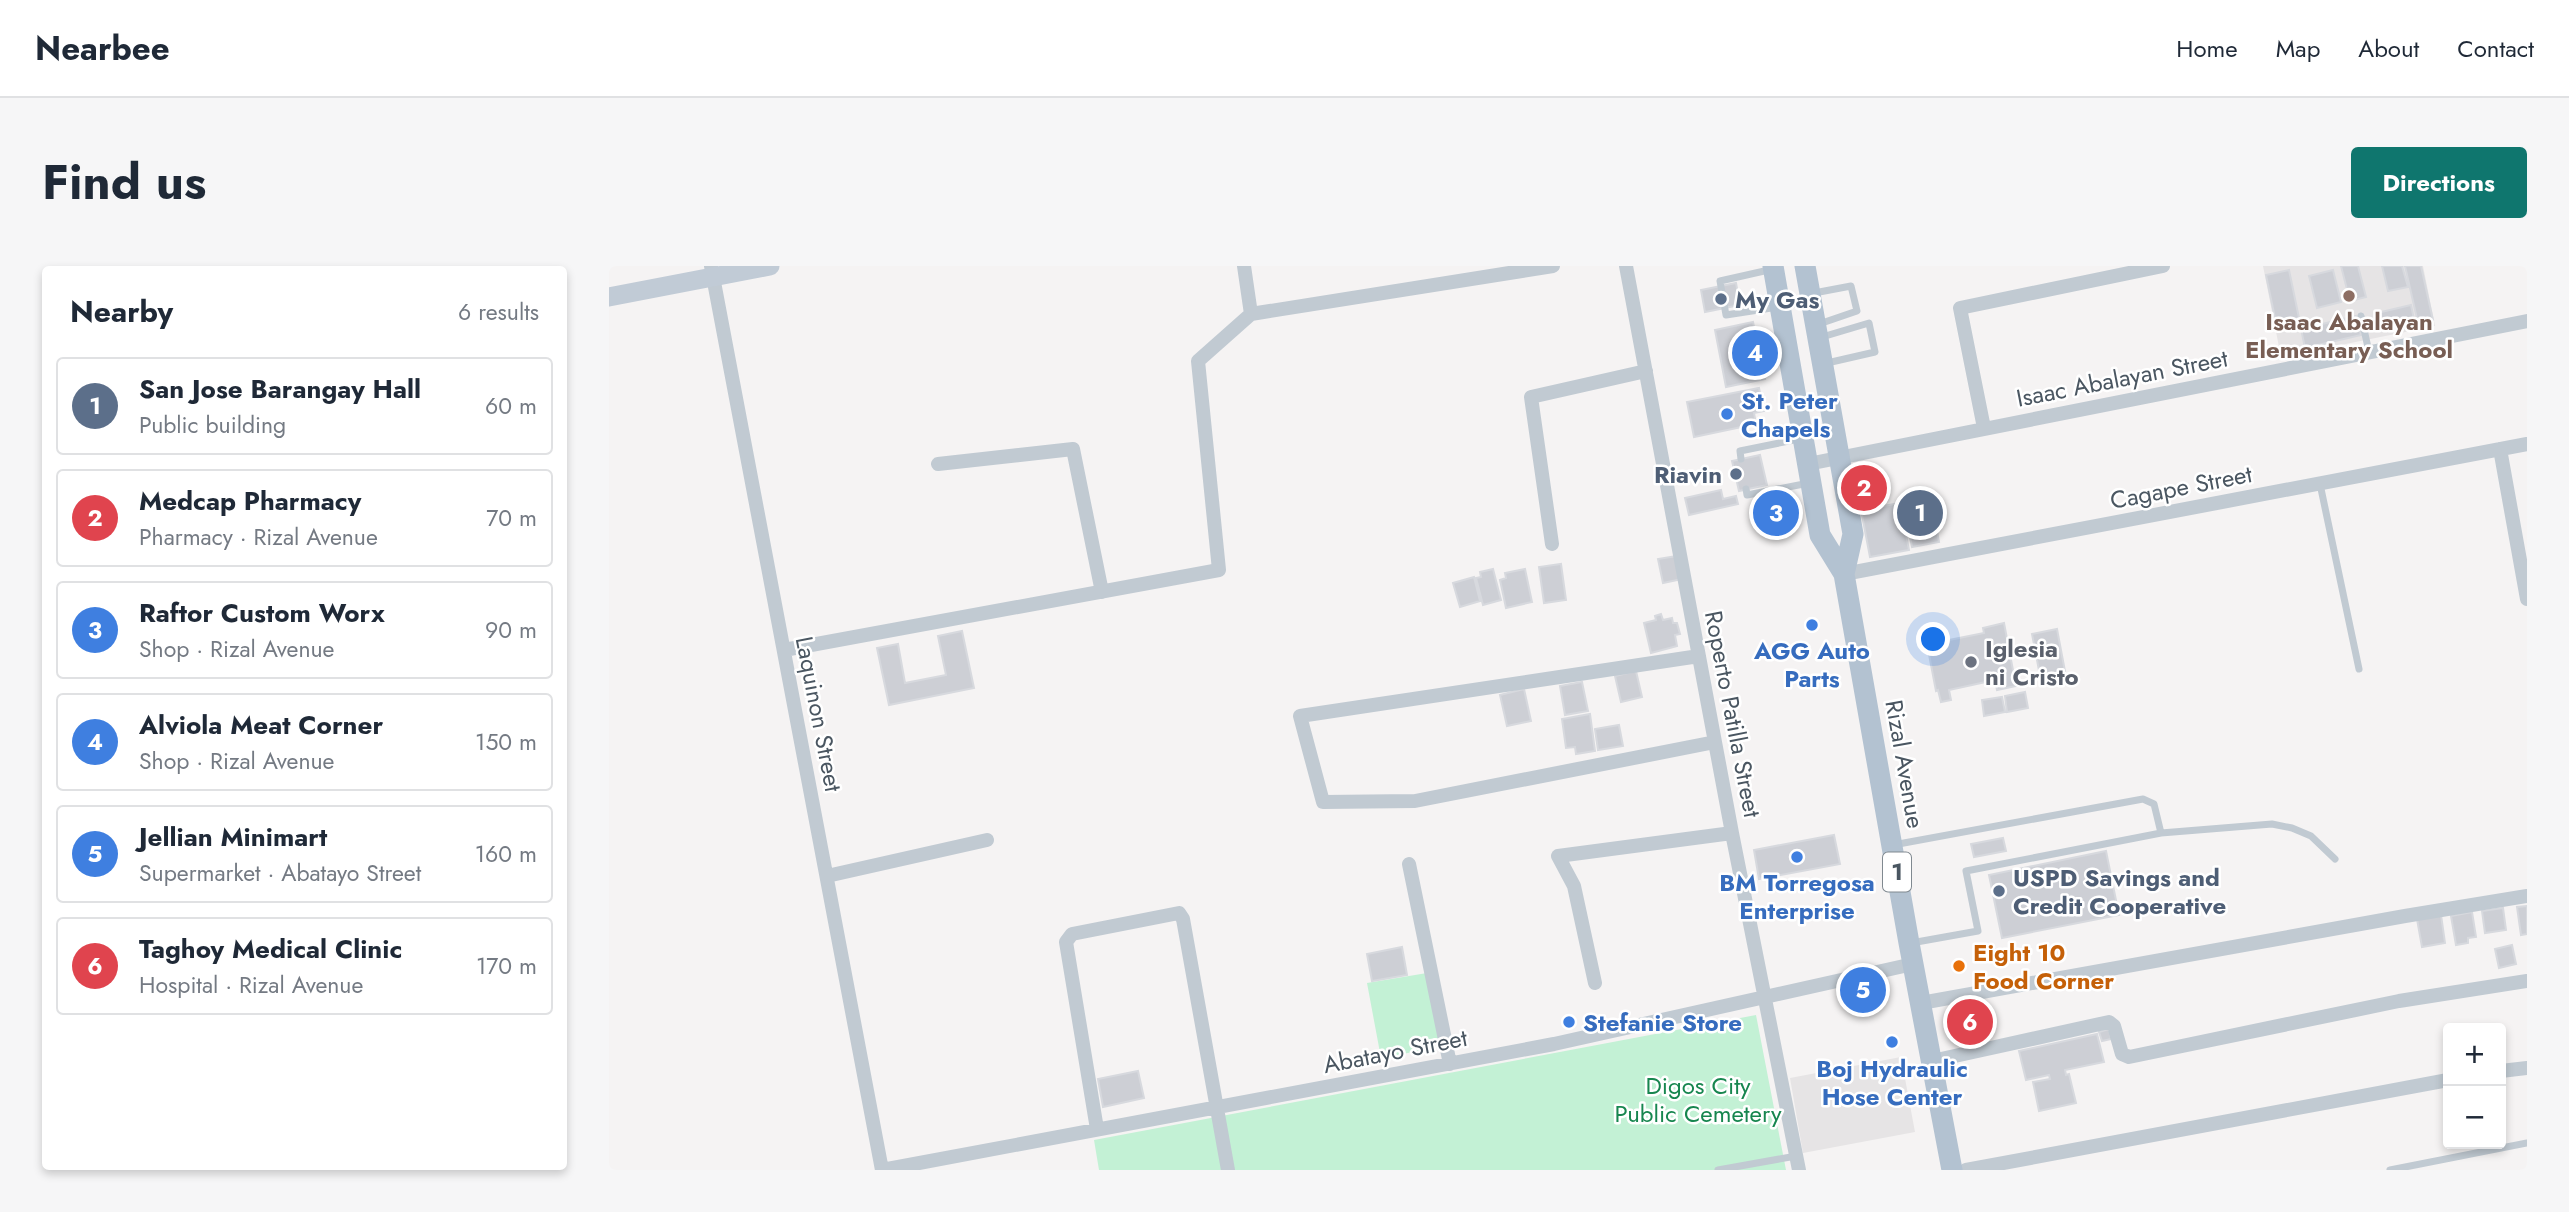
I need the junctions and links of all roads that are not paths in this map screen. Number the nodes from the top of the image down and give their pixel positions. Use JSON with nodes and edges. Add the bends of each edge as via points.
{"nodes":[{"id":1,"x":770,"y":266,"type":"edge"},
{"id":2,"x":1244,"y":266,"type":"edge"},
{"id":3,"x":1553,"y":266,"type":"edge"},
{"id":4,"x":1626,"y":266,"type":"edge"},
{"id":5,"x":1805,"y":266,"type":"edge"},
{"id":6,"x":2163,"y":266,"type":"edge"},
{"id":7,"x":1773,"y":267,"type":"edge"},
{"id":8,"x":712,"y":271,"type":"edge"},
{"id":9,"x":609,"y":297,"type":"edge"},
{"id":10,"x":1810,"y":298,"type":"junction"},
{"id":11,"x":1781,"y":307,"type":"junction"},
{"id":12,"x":1251,"y":314,"type":"junction"},
{"id":13,"x":2361,"y":316,"type":"dead end"},
{"id":14,"x":2527,"y":321,"type":"edge"},
{"id":15,"x":1816,"y":331,"type":"junction"},
{"id":16,"x":2369,"y":352,"type":"junction"},
{"id":17,"x":1822,"y":364,"type":"junction"},
{"id":18,"x":1646,"y":371,"type":"junction"},
{"id":19,"x":1985,"y":428,"type":"junction"},
{"id":20,"x":1803,"y":439,"type":"junction"},
{"id":21,"x":2527,"y":444,"type":"edge"},
{"id":22,"x":2500,"y":449,"type":"junction"},
{"id":23,"x":1839,"y":458,"type":"junction"},
{"id":24,"x":1741,"y":459,"type":"dead end"},
{"id":25,"x":938,"y":464,"type":"dead end"},
{"id":26,"x":1809,"y":473,"type":"junction"},
{"id":27,"x":2320,"y":483,"type":"junction"},
{"id":28,"x":1746,"y":489,"type":"dead end"},
{"id":29,"x":1552,"y":544,"type":"dead end"},
{"id":30,"x":1844,"y":574,"type":"junction"},
{"id":31,"x":1102,"y":592,"type":"junction"},
{"id":32,"x":2527,"y":599,"type":"edge"},
{"id":33,"x":784,"y":650,"type":"junction"},
{"id":34,"x":1699,"y":656,"type":"junction"},
{"id":35,"x":2359,"y":669,"type":"dead end"},
{"id":36,"x":1715,"y":742,"type":"junction"},
{"id":37,"x":1732,"y":833,"type":"junction"},
{"id":38,"x":2161,"y":833,"type":"junction"},
{"id":39,"x":986,"y":840,"type":"dead end"},
{"id":40,"x":1892,"y":846,"type":"junction"},
{"id":41,"x":2335,"y":859,"type":"dead end"},
{"id":42,"x":1409,"y":864,"type":"dead end"},
{"id":43,"x":827,"y":876,"type":"junction"},
{"id":44,"x":2527,"y":896,"type":"edge"},
{"id":45,"x":1911,"y":954,"type":"junction"},
{"id":46,"x":2527,"y":982,"type":"edge"},
{"id":47,"x":1595,"y":983,"type":"dead end"},
{"id":48,"x":1765,"y":998,"type":"junction"},
{"id":49,"x":1920,"y":1003,"type":"junction"},
{"id":50,"x":1932,"y":1060,"type":"junction"},
{"id":51,"x":1450,"y":1064,"type":"junction"},
{"id":52,"x":2527,"y":1068,"type":"edge"},
{"id":53,"x":2506,"y":1070,"type":"edge"},
{"id":54,"x":2443,"y":1081,"type":"edge"},
{"id":55,"x":1216,"y":1107,"type":"junction"},
{"id":56,"x":1097,"y":1129,"type":"junction"},
{"id":57,"x":2527,"y":1143,"type":"edge"},
{"id":58,"x":1797,"y":1163,"type":"edge"},
{"id":59,"x":882,"y":1170,"type":"edge"},
{"id":60,"x":1228,"y":1170,"type":"edge"},
{"id":61,"x":1718,"y":1170,"type":"edge"},
{"id":62,"x":1952,"y":1170,"type":"edge"},
{"id":63,"x":1966,"y":1170,"type":"edge"},
{"id":64,"x":2390,"y":1170,"type":"edge"}],
"edges":[{"from":1,"to":8,"type":"street"},
{"from":2,"to":12,"type":"street"},
{"from":3,"to":12,"type":"street"},
{"from":4,"to":18,"type":"street","name":"Roperto Patilla Street"},
{"from":5,"to":10,"type":"main road","name":"Rizal Avenue","number":"1"},
{"from":6,"to":19,"type":"street","via":[[1960,308]]},
{"from":7,"to":11,"type":"main road","name":"Rizal Avenue","number":"1"},
{"from":7,"to":11,"type":"lane","via":[[1720,281],[1726,315]]},
{"from":8,"to":9,"type":"street"},
{"from":8,"to":33,"type":"street","name":"Laquinon Street"},
{"from":10,"to":11,"type":"lane"},
{"from":10,"to":15,"type":"main road","name":"Rizal Avenue","number":"1"},
{"from":10,"to":15,"type":"lane","via":[[1851,286],[1857,311]]},
{"from":11,"to":20,"type":"main road","name":"Rizal Avenue","number":"1"},
{"from":12,"to":31,"type":"street","via":[[1198,361],[1219,570]]},
{"from":13,"to":16,"type":"lane"},
{"from":14,"to":16,"type":"street","name":"Isaac Abalayan Street"},
{"from":15,"to":17,"type":"main road","name":"Rizal Avenue","number":"1"},
{"from":15,"to":17,"type":"lane","via":[[1869,323],[1875,352]]},
{"from":16,"to":19,"type":"street","name":"Isaac Abalayan Street"},
{"from":17,"to":23,"type":"main road","name":"Rizal Avenue","number":"1"},
{"from":18,"to":29,"type":"street","via":[[1531,397]]},
{"from":18,"to":34,"type":"street","name":"Roperto Patilla Street"},
{"from":19,"to":23,"type":"street","name":"Isaac Abalayan Street"},
{"from":20,"to":24,"type":"lane","via":[[1740,451]]},
{"from":20,"to":26,"type":"main road","name":"Rizal Avenue","number":"1"},
{"from":21,"to":22,"type":"street","name":"Cagape Street"},
{"from":22,"to":27,"type":"street","name":"Cagape Street"},
{"from":22,"to":32,"type":"street"},
{"from":23,"to":26,"type":"street","name":"Isaac Abalayan Street"},
{"from":23,"to":30,"type":"main road","name":"Rizal Avenue","number":"1","via":[[1853,534]]},
{"from":25,"to":31,"type":"street","via":[[1073,449]]},
{"from":26,"to":28,"type":"lane","via":[[1747,495]]},
{"from":26,"to":30,"type":"main road","name":"Rizal Avenue","number":"1","via":[[1820,535]]},
{"from":27,"to":30,"type":"street","name":"Cagape Street"},
{"from":27,"to":35,"type":"lane"},
{"from":30,"to":40,"type":"main road","name":"Rizal Avenue","number":"1"},
{"from":31,"to":33,"type":"street"},
{"from":33,"to":43,"type":"street","name":"Laquinon Street"},
{"from":34,"to":36,"type":"street","name":"Roperto Patilla Street"},
{"from":34,"to":36,"type":"street","via":[[1300,716],[1323,802],[1415,801]]},
{"from":36,"to":37,"type":"street","name":"Roperto Patilla Street"},
{"from":37,"to":47,"type":"street","via":[[1557,856],[1574,886]]},
{"from":37,"to":48,"type":"street","name":"Roperto Patilla Street"},
{"from":38,"to":40,"type":"lane","via":[[2154,804],[2143,799]]},
{"from":38,"to":41,"type":"lane","via":[[2272,824],[2311,836]]},
{"from":38,"to":45,"type":"lane","via":[[1966,871],[1977,931]]},
{"from":39,"to":43,"type":"street"},
{"from":40,"to":45,"type":"main road","name":"Rizal Avenue","number":"1"},
{"from":42,"to":51,"type":"street"},
{"from":43,"to":59,"type":"street","name":"Laquinon Street"},
{"from":44,"to":49,"type":"street"},
{"from":45,"to":48,"type":"street","name":"Abatayo Street"},
{"from":45,"to":49,"type":"main road","name":"Rizal Avenue","number":"1"},
{"from":46,"to":50,"type":"street","via":[[2399,1001],[2134,1057],[2122,1054],[2109,1023]]},
{"from":48,"to":51,"type":"street","name":"Abatayo Street"},
{"from":48,"to":58,"type":"street","name":"Roperto Patilla Street"},
{"from":49,"to":50,"type":"main road","name":"Rizal Avenue","number":"1"},
{"from":50,"to":62,"type":"main road","name":"Rizal Avenue","number":"1"},
{"from":51,"to":55,"type":"street","name":"Abatayo Street"},
{"from":52,"to":53,"type":"street"},
{"from":54,"to":63,"type":"street"},
{"from":55,"to":56,"type":"street","name":"Abatayo Street"},
{"from":55,"to":56,"type":"street","via":[[1179,913],[1072,934],[1066,942]]},
{"from":55,"to":60,"type":"street"},
{"from":56,"to":59,"type":"street","name":"Abatayo Street"},
{"from":57,"to":64,"type":"lane"},
{"from":58,"to":61,"type":"lane"}]}
